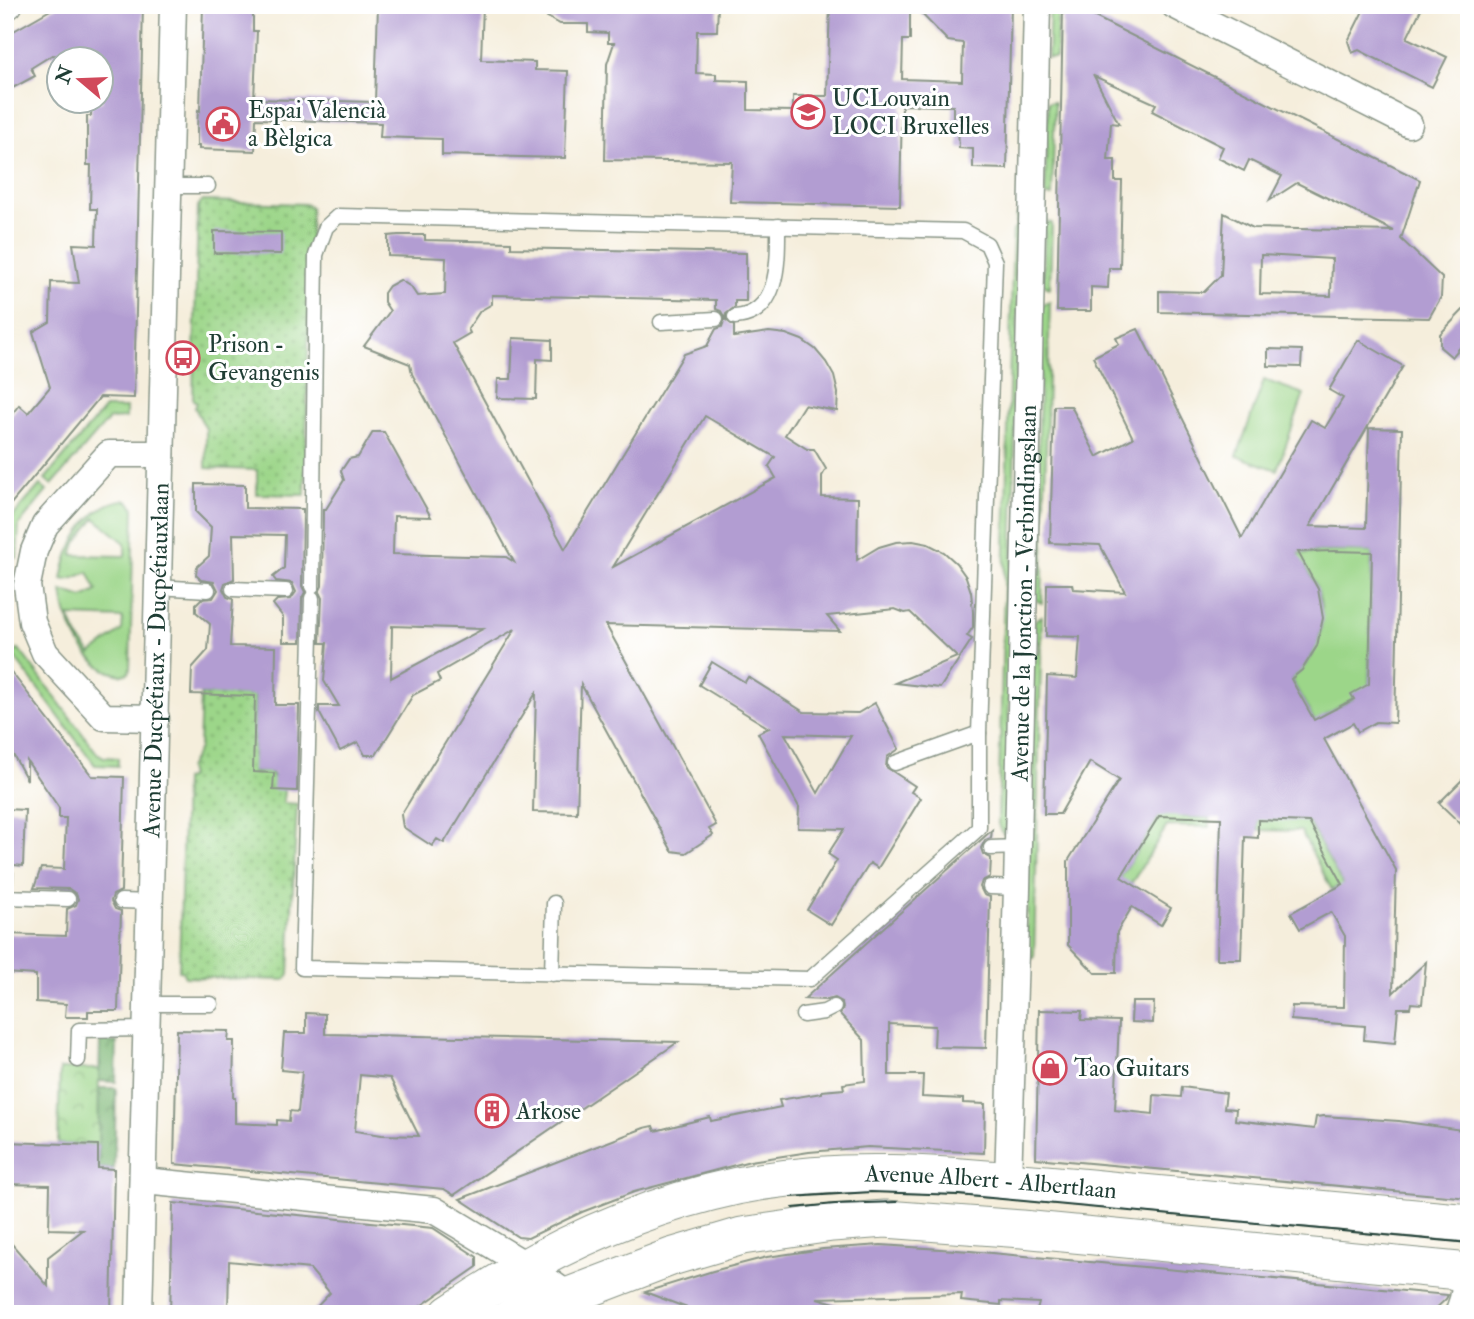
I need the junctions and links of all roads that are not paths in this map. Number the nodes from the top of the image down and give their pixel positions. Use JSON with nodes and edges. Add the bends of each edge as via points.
{"nodes":[{"id":1,"x":173,"y":5,"type":"edge"},
{"id":2,"x":1037,"y":5,"type":"edge"},
{"id":3,"x":1174,"y":5,"type":"edge"},
{"id":4,"x":1409,"y":124,"type":"dead end"},
{"id":5,"x":169,"y":186,"type":"junction"},
{"id":6,"x":208,"y":186,"type":"dead end"},
{"id":7,"x":778,"y":226,"type":"junction"},
{"id":8,"x":735,"y":317,"type":"dead end"},
{"id":9,"x":716,"y":319,"type":"dead end"},
{"id":10,"x":661,"y":322,"type":"dead end"},
{"id":11,"x":161,"y":453,"type":"junction"},
{"id":12,"x":16,"y":585,"type":"edge"},
{"id":13,"x":157,"y":587,"type":"junction"},
{"id":14,"x":233,"y":589,"type":"dead end"},
{"id":15,"x":208,"y":590,"type":"dead end"},
{"id":16,"x":286,"y":591,"type":"dead end"},
{"id":17,"x":156,"y":718,"type":"junction"},
{"id":18,"x":979,"y":733,"type":"junction"},
{"id":19,"x":895,"y":762,"type":"dead end"},
{"id":20,"x":1018,"y":847,"type":"junction"},
{"id":21,"x":991,"y":848,"type":"dead end"},
{"id":22,"x":6,"y":873,"type":"edge"},
{"id":23,"x":990,"y":887,"type":"dead end"},
{"id":24,"x":1017,"y":888,"type":"junction"},
{"id":25,"x":68,"y":899,"type":"dead end"},
{"id":26,"x":121,"y":901,"type":"dead end"},
{"id":27,"x":151,"y":902,"type":"junction"},
{"id":28,"x":554,"y":902,"type":"dead end"},
{"id":29,"x":552,"y":974,"type":"junction"},
{"id":30,"x":211,"y":1004,"type":"dead end"},
{"id":31,"x":834,"y":1007,"type":"dead end"},
{"id":32,"x":803,"y":1015,"type":"dead end"},
{"id":33,"x":148,"y":1017,"type":"junction"},
{"id":34,"x":78,"y":1060,"type":"dead end"},
{"id":35,"x":144,"y":1181,"type":"junction"},
{"id":36,"x":1007,"y":1181,"type":"junction"},
{"id":37,"x":1469,"y":1223,"type":"edge"},
{"id":38,"x":1468,"y":1272,"type":"edge"},
{"id":39,"x":553,"y":1294,"type":"edge"},
{"id":40,"x":139,"y":1314,"type":"edge"},
{"id":41,"x":449,"y":1314,"type":"edge"},
{"id":42,"x":496,"y":1314,"type":"edge"},
{"id":43,"x":1458,"y":1314,"type":"edge"}],
"edges":[{"from":1,"to":5,"type":"street","name":"Avenue Ducpétiaux - Ducpétiauxlaan"},
{"from":2,"to":20,"type":"street","name":"Avenue de la Jonction - Verbindingslaan"},
{"from":3,"to":4,"type":"street"},
{"from":5,"to":6,"type":"lane"},
{"from":5,"to":11,"type":"street","name":"Avenue Ducpétiaux - Ducpétiauxlaan"},
{"from":7,"to":8,"type":"lane","via":[[773,287],[761,305],[746,316]]},
{"from":7,"to":18,"type":"lane","via":[[963,231],[987,244],[995,262]]},
{"from":7,"to":29,"type":"lane","via":[[338,216],[326,227],[316,256],[302,968]]},
{"from":9,"to":10,"type":"lane"},
{"from":11,"to":12,"type":"street","via":[[109,454],[45,525]]},
{"from":11,"to":13,"type":"street","name":"Avenue Ducpétiaux - Ducpétiauxlaan"},
{"from":12,"to":17,"type":"street","via":[[45,653],[104,717]]},
{"from":13,"to":15,"type":"lane"},
{"from":13,"to":17,"type":"street","name":"Avenue Ducpétiaux - Ducpétiauxlaan"},
{"from":14,"to":16,"type":"lane"},
{"from":17,"to":27,"type":"street","name":"Avenue Ducpétiaux - Ducpétiauxlaan"},
{"from":18,"to":19,"type":"lane"},
{"from":18,"to":29,"type":"lane","via":[[979,828],[810,979]]},
{"from":20,"to":21,"type":"lane"},
{"from":20,"to":24,"type":"street","name":"Avenue de la Jonction - Verbindingslaan"},
{"from":22,"to":25,"type":"lane","via":[[5,897]]},
{"from":23,"to":24,"type":"lane"},
{"from":24,"to":36,"type":"street","name":"Avenue de la Jonction - Verbindingslaan"},
{"from":26,"to":27,"type":"lane"},
{"from":27,"to":33,"type":"street","name":"Avenue Ducpétiaux - Ducpétiauxlaan"},
{"from":28,"to":29,"type":"lane"},
{"from":30,"to":33,"type":"lane"},
{"from":31,"to":32,"type":"lane"},
{"from":33,"to":34,"type":"lane","via":[[79,1030]]},
{"from":33,"to":35,"type":"street","name":"Avenue Ducpétiaux - Ducpétiauxlaan"},
{"from":35,"to":39,"type":"street","via":[[434,1210]]},
{"from":35,"to":40,"type":"street","name":"Avenue Ducpétiaux - Ducpétiauxlaan"},
{"from":36,"to":37,"type":"main road","name":"Avenue Albert - Albertlaan"},
{"from":36,"to":39,"type":"main road","name":"Avenue Albert - Albertlaan","via":[[875,1171],[738,1186],[684,1200],[587,1236]]},
{"from":38,"to":39,"type":"main road","name":"Avenue Albert - Albertlaan","via":[[886,1219],[742,1236]]},
{"from":38,"to":43,"type":"street"},
{"from":39,"to":41,"type":"main road","name":"Avenue Albert - Albertlaan","via":[[497,1282]]},
{"from":39,"to":42,"type":"lane"}]}
